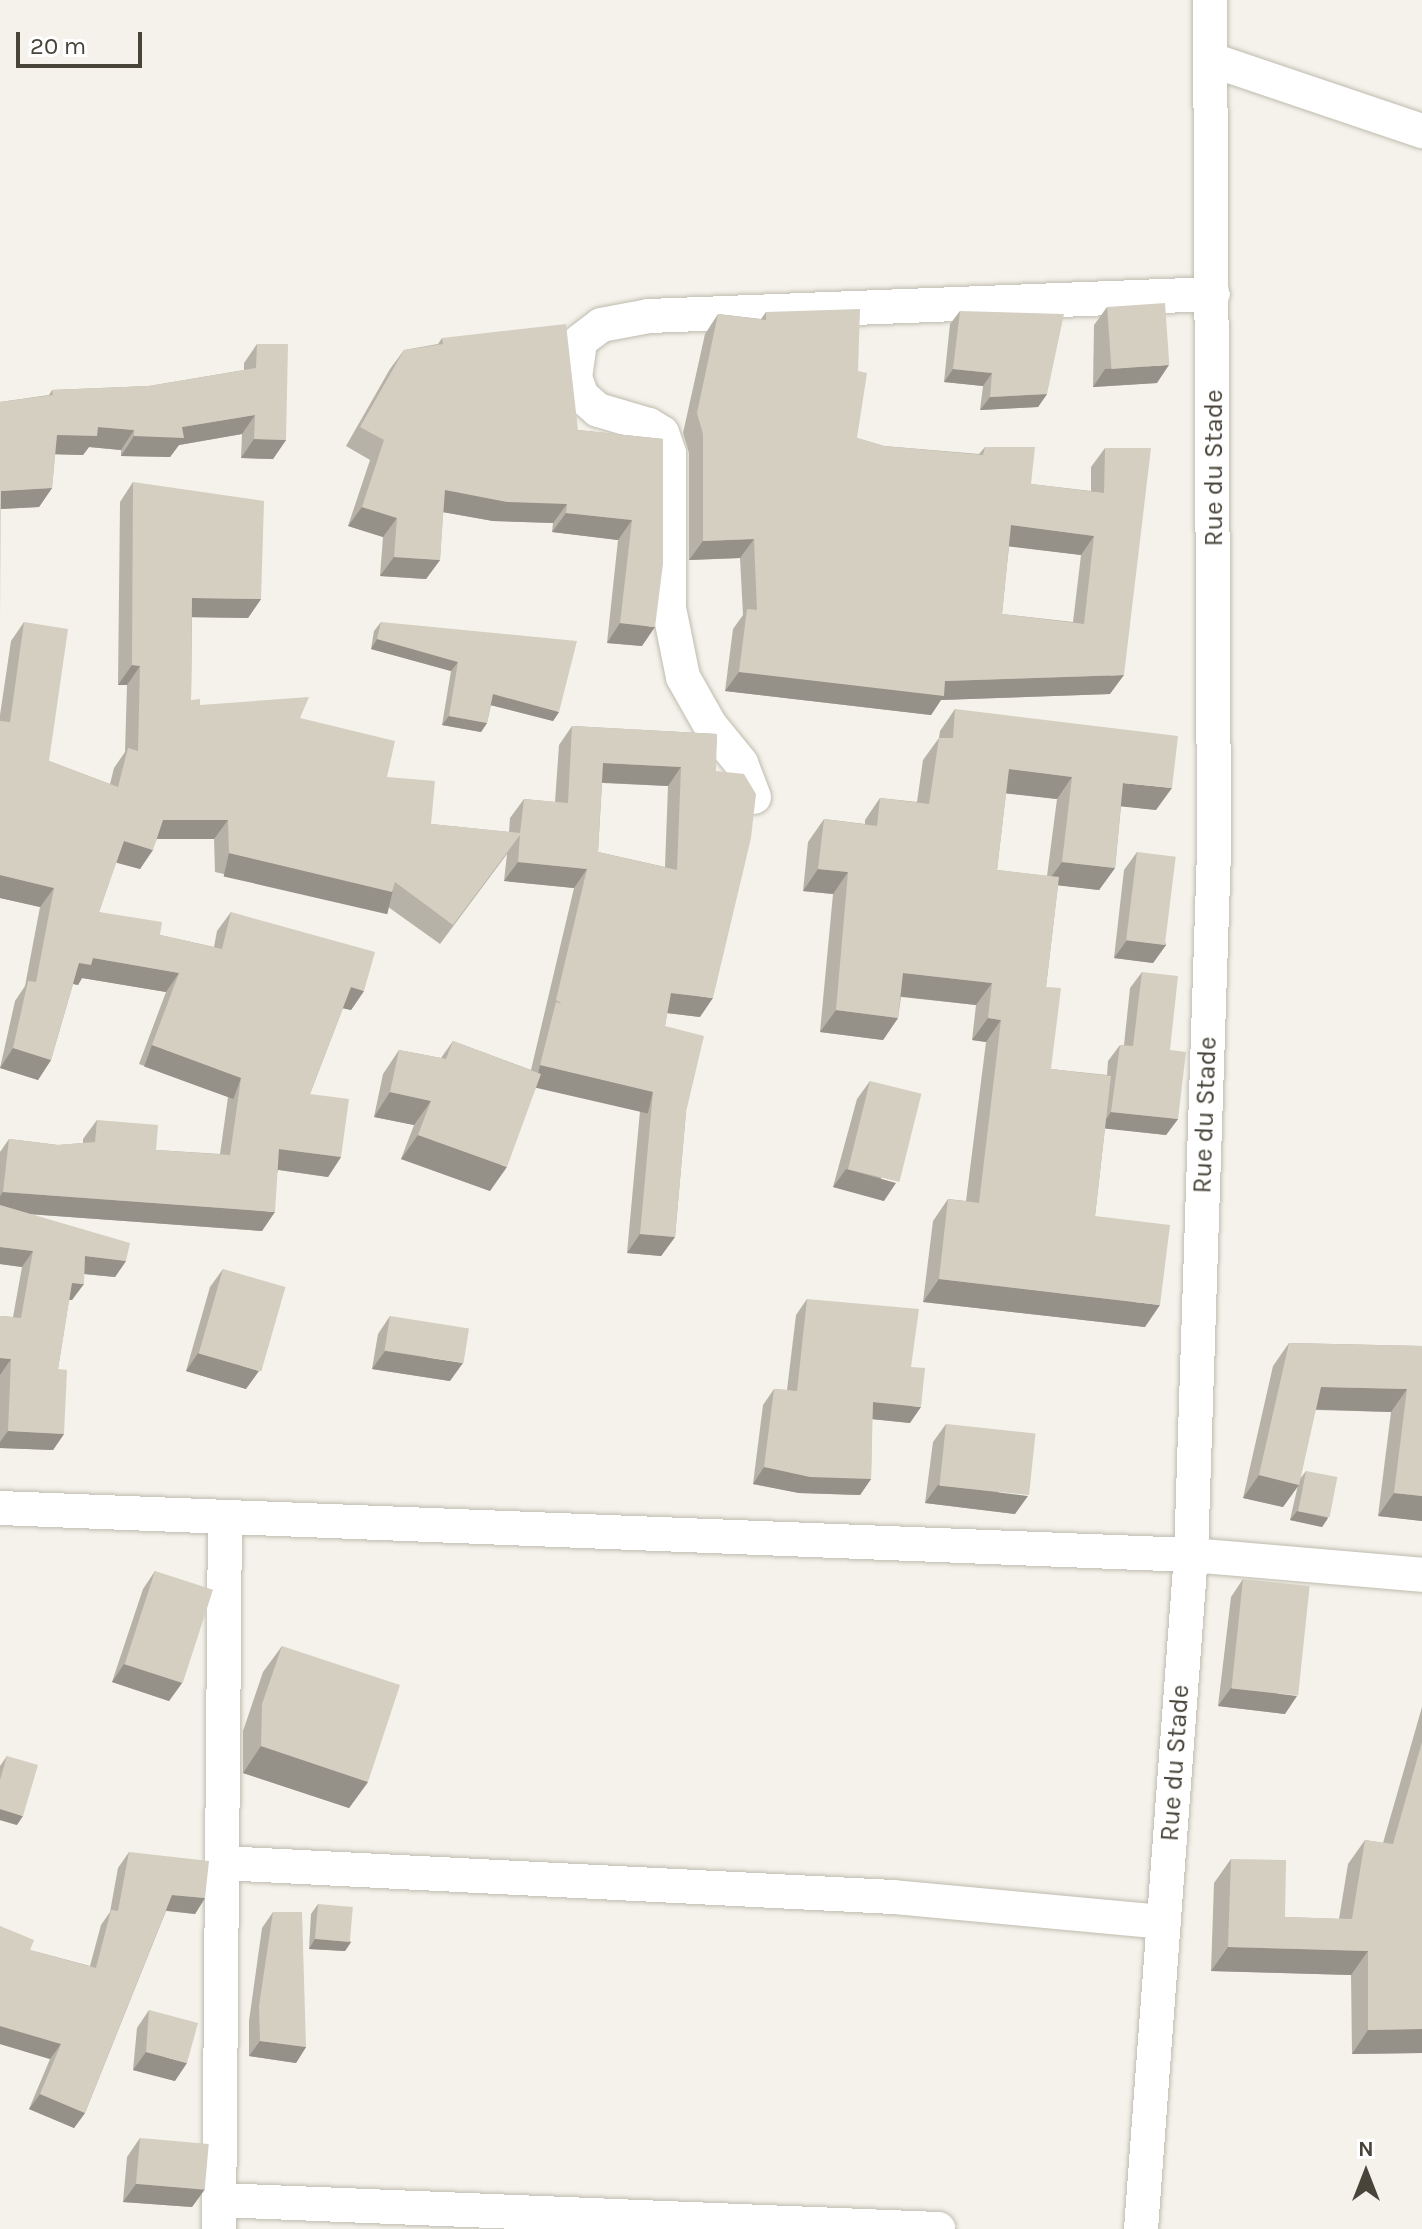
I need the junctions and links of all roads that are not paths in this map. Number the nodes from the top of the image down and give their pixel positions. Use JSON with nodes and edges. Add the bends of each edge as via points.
{"nodes":[{"id":1,"x":1210,"y":0,"type":"edge"},
{"id":2,"x":1212,"y":60,"type":"junction"},
{"id":3,"x":1422,"y":131,"type":"edge"},
{"id":4,"x":1213,"y":294,"type":"junction"},
{"id":5,"x":754,"y":797,"type":"edge"},
{"id":6,"x":0,"y":1508,"type":"edge"},
{"id":7,"x":225,"y":1517,"type":"junction"},
{"id":8,"x":1191,"y":1555,"type":"junction"},
{"id":9,"x":1422,"y":1575,"type":"edge"},
{"id":10,"x":222,"y":1863,"type":"junction"},
{"id":11,"x":1164,"y":1922,"type":"junction"},
{"id":12,"x":219,"y":2214,"type":"edge"},
{"id":13,"x":569,"y":2221,"type":"edge"},
{"id":14,"x":938,"y":2229,"type":"edge"},
{"id":15,"x":1141,"y":2229,"type":"edge"}],
"edges":[{"from":1,"to":2,"type":"street","name":"Rue du Stade"},
{"from":2,"to":3,"type":"street"},
{"from":2,"to":4,"type":"street","name":"Rue du Stade"},
{"from":4,"to":5,"type":"street","via":[[649,316],[601,325],[580,341],[575,378],[582,396],[598,410],[662,433],[669,453],[669,608],[683,677],[710,725],[741,763]]},
{"from":4,"to":8,"type":"street","name":"Rue du Stade","via":[[1214,849]]},
{"from":6,"to":7,"type":"street"},
{"from":7,"to":8,"type":"street"},
{"from":7,"to":10,"type":"street"},
{"from":8,"to":9,"type":"street"},
{"from":8,"to":11,"type":"street","name":"Rue du Stade"},
{"from":10,"to":11,"type":"street","via":[[893,1897]]},
{"from":10,"to":12,"type":"street"},
{"from":11,"to":15,"type":"street","name":"Rue du Stade"},
{"from":12,"to":13,"type":"street"},
{"from":13,"to":14,"type":"street"}]}
